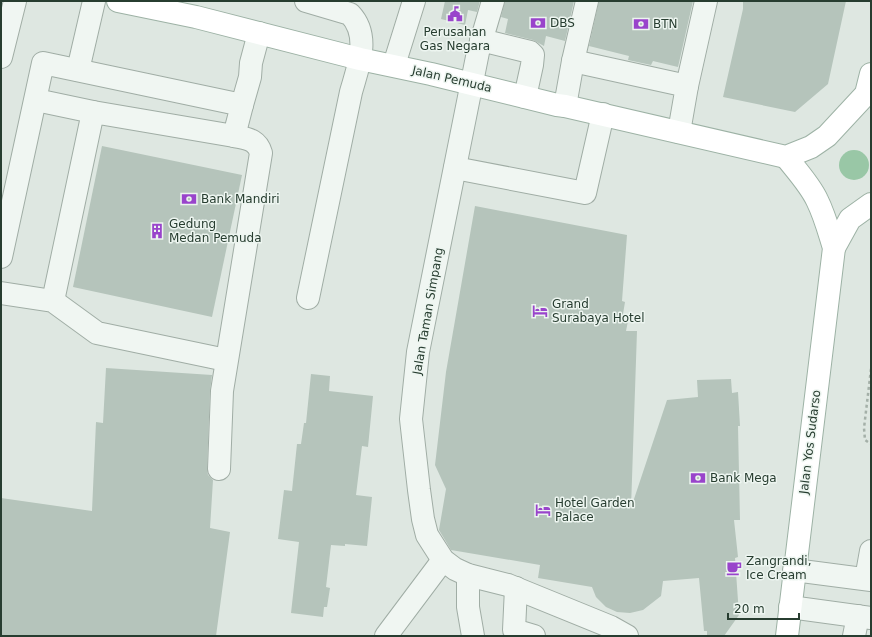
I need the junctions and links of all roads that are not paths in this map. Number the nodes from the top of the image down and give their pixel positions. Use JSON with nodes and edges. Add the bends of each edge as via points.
{"nodes":[{"id":1,"x":16,"y":1,"type":"edge"},
{"id":2,"x":94,"y":1,"type":"edge"},
{"id":3,"x":118,"y":1,"type":"edge"},
{"id":4,"x":306,"y":1,"type":"edge"},
{"id":5,"x":414,"y":1,"type":"edge"},
{"id":6,"x":492,"y":1,"type":"edge"},
{"id":7,"x":587,"y":1,"type":"edge"},
{"id":8,"x":706,"y":1,"type":"edge"},
{"id":9,"x":148,"y":4,"type":"edge"},
{"id":10,"x":189,"y":8,"type":"edge"},
{"id":11,"x":261,"y":34,"type":"junction"},
{"id":12,"x":481,"y":40,"type":"junction"},
{"id":13,"x":1,"y":57,"type":"edge"},
{"id":14,"x":360,"y":59,"type":"junction"},
{"id":15,"x":573,"y":61,"type":"junction"},
{"id":16,"x":394,"y":65,"type":"junction"},
{"id":17,"x":78,"y":70,"type":"junction"},
{"id":18,"x":472,"y":84,"type":"junction"},
{"id":19,"x":687,"y":86,"type":"junction"},
{"id":20,"x":869,"y":90,"type":"edge"},
{"id":21,"x":525,"y":97,"type":"junction"},
{"id":22,"x":36,"y":100,"type":"junction"},
{"id":23,"x":242,"y":105,"type":"junction"},
{"id":24,"x":565,"y":106,"type":"junction"},
{"id":25,"x":93,"y":112,"type":"junction"},
{"id":26,"x":603,"y":114,"type":"junction"},
{"id":27,"x":679,"y":132,"type":"junction"},
{"id":28,"x":234,"y":136,"type":"junction"},
{"id":29,"x":786,"y":157,"type":"junction"},
{"id":30,"x":455,"y":168,"type":"junction"},
{"id":31,"x":871,"y":204,"type":"edge"},
{"id":32,"x":834,"y":248,"type":"junction"},
{"id":33,"x":1,"y":257,"type":"edge"},
{"id":34,"x":1,"y":293,"type":"edge"},
{"id":35,"x":308,"y":298,"type":"dead end"},
{"id":36,"x":53,"y":301,"type":"junction"},
{"id":37,"x":226,"y":360,"type":"junction"},
{"id":38,"x":219,"y":469,"type":"dead end"},
{"id":39,"x":871,"y":551,"type":"edge"},
{"id":40,"x":443,"y":560,"type":"junction"},
{"id":41,"x":794,"y":570,"type":"junction"},
{"id":42,"x":468,"y":575,"type":"junction"},
{"id":43,"x":869,"y":580,"type":"edge"},
{"id":44,"x":516,"y":588,"type":"junction"},
{"id":45,"x":790,"y":607,"type":"junction"},
{"id":46,"x":861,"y":623,"type":"edge"},
{"id":47,"x":521,"y":634,"type":"edge"},
{"id":48,"x":386,"y":636,"type":"edge"},
{"id":49,"x":472,"y":636,"type":"edge"},
{"id":50,"x":627,"y":636,"type":"edge"},
{"id":51,"x":787,"y":636,"type":"edge"}],
"edges":[{"from":1,"to":13,"type":"street"},
{"from":2,"to":17,"type":"street"},
{"from":3,"to":9,"type":"main road","name":"Jalan Pemuda"},
{"from":4,"to":14,"type":"street","via":[[350,14],[355,19],[360,31]]},
{"from":5,"to":16,"type":"street"},
{"from":6,"to":12,"type":"street","name":"Jalan Taman Simpang"},
{"from":7,"to":15,"type":"street"},
{"from":8,"to":19,"type":"street"},
{"from":9,"to":10,"type":"main road","name":"Jalan Pemuda"},
{"from":10,"to":11,"type":"main road","name":"Jalan Pemuda"},
{"from":11,"to":14,"type":"main road","name":"Jalan Pemuda"},
{"from":11,"to":23,"type":"street","via":[[251,63]]},
{"from":12,"to":18,"type":"street","name":"Jalan Taman Simpang"},
{"from":12,"to":21,"type":"street","via":[[530,52],[533,55]]},
{"from":14,"to":16,"type":"main road","name":"Jalan Pemuda"},
{"from":14,"to":35,"type":"street"},
{"from":15,"to":19,"type":"street"},
{"from":15,"to":24,"type":"street"},
{"from":16,"to":18,"type":"main road","name":"Jalan Pemuda"},
{"from":17,"to":22,"type":"street","via":[[42,63]]},
{"from":17,"to":23,"type":"street"},
{"from":18,"to":21,"type":"main road","name":"Jalan Pemuda"},
{"from":18,"to":30,"type":"street","name":"Jalan Taman Simpang"},
{"from":19,"to":27,"type":"street"},
{"from":20,"to":29,"type":"main road","via":[[827,136],[811,147]]},
{"from":21,"to":24,"type":"main road","name":"Jalan Pemuda"},
{"from":22,"to":25,"type":"street"},
{"from":22,"to":33,"type":"street"},
{"from":23,"to":28,"type":"street"},
{"from":24,"to":26,"type":"main road","name":"Jalan Pemuda"},
{"from":25,"to":28,"type":"street"},
{"from":25,"to":36,"type":"street"},
{"from":26,"to":27,"type":"main road","name":"Jalan Pemuda"},
{"from":26,"to":30,"type":"street","via":[[585,193]]},
{"from":27,"to":29,"type":"main road","name":"Jalan Pemuda"},
{"from":28,"to":37,"type":"street","via":[[255,142],[261,153]]},
{"from":29,"to":32,"type":"main road","via":[[817,199]]},
{"from":30,"to":40,"type":"street","name":"Jalan Taman Simpang","via":[[418,352],[411,419],[423,519],[427,534]]},
{"from":31,"to":32,"type":"main road","via":[[850,219]]},
{"from":32,"to":41,"type":"main road","name":"Jalan Yos Sudarso"},
{"from":34,"to":36,"type":"street"},
{"from":36,"to":37,"type":"street","via":[[97,333]]},
{"from":37,"to":38,"type":"street","via":[[222,391]]},
{"from":39,"to":43,"type":"street"},
{"from":40,"to":42,"type":"street"},
{"from":40,"to":48,"type":"street"},
{"from":41,"to":43,"type":"street"},
{"from":41,"to":45,"type":"main road","name":"Jalan Yos Sudarso"},
{"from":42,"to":44,"type":"street"},
{"from":42,"to":49,"type":"street","via":[[468,607]]},
{"from":44,"to":47,"type":"street"},
{"from":44,"to":50,"type":"street"},
{"from":45,"to":46,"type":"street"},
{"from":45,"to":51,"type":"main road","name":"Jalan Yos Sudarso"}]}
